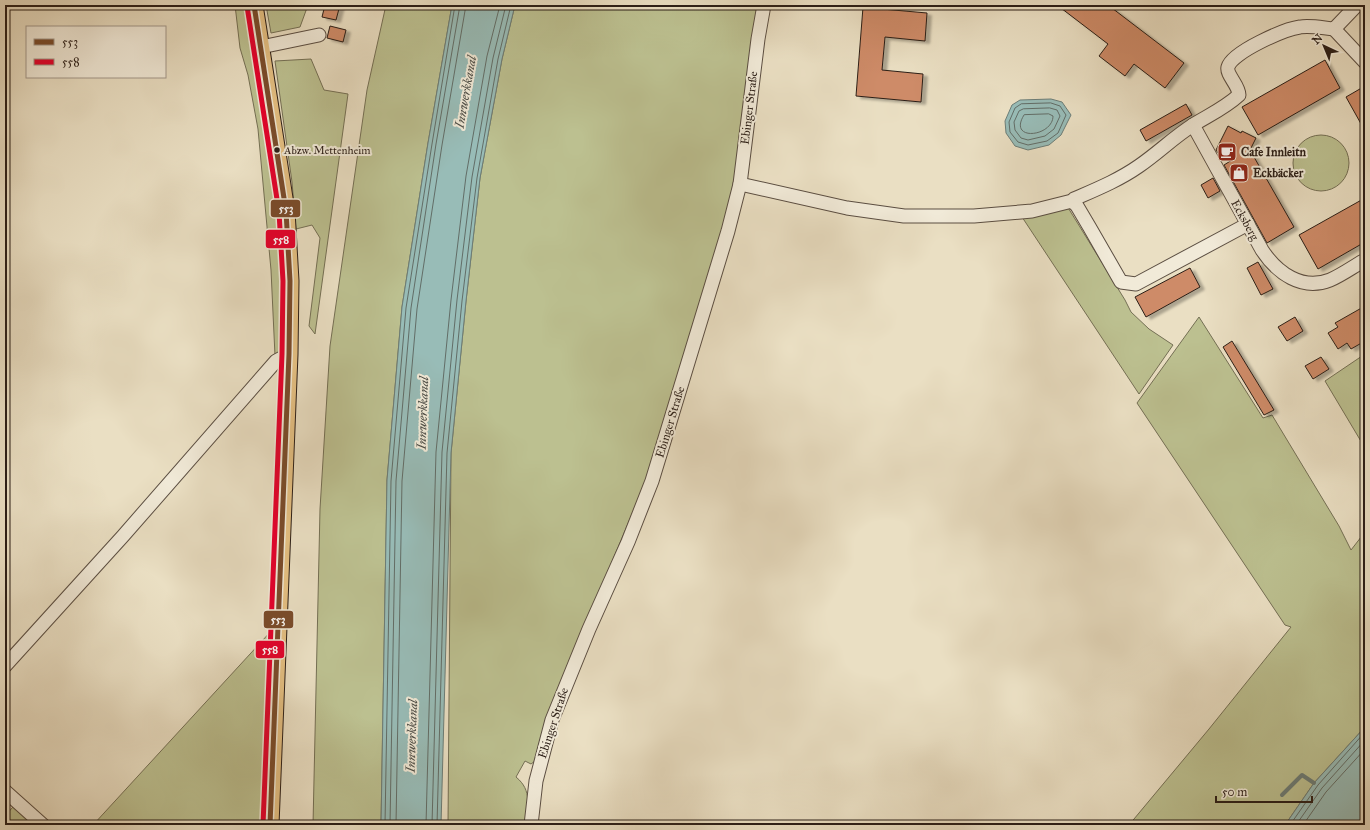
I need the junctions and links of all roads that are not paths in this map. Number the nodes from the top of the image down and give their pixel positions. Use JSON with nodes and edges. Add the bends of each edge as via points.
{"nodes":[{"id":1,"x":254,"y":5,"type":"edge"},
{"id":2,"x":764,"y":5,"type":"edge"},
{"id":3,"x":1357,"y":5,"type":"edge"},
{"id":4,"x":1334,"y":29,"type":"junction"},
{"id":5,"x":319,"y":35,"type":"dead end"},
{"id":6,"x":261,"y":48,"type":"junction"},
{"id":7,"x":1365,"y":62,"type":"edge"},
{"id":8,"x":1193,"y":125,"type":"junction"},
{"id":9,"x":740,"y":184,"type":"junction"},
{"id":10,"x":1072,"y":201,"type":"junction"},
{"id":11,"x":1248,"y":224,"type":"junction"},
{"id":12,"x":1365,"y":260,"type":"edge"},
{"id":13,"x":289,"y":354,"type":"junction"},
{"id":14,"x":5,"y":666,"type":"edge"},
{"id":15,"x":5,"y":791,"type":"edge"},
{"id":16,"x":43,"y":825,"type":"edge"},
{"id":17,"x":270,"y":825,"type":"edge"},
{"id":18,"x":531,"y":825,"type":"edge"}],
"edges":[{"from":1,"to":6,"type":"main road"},
{"from":2,"to":9,"type":"street","name":"Ebinger Straße"},
{"from":3,"to":4,"type":"street"},
{"from":4,"to":7,"type":"street"},
{"from":4,"to":8,"type":"street","via":[[1300,27],[1273,35],[1243,52],[1228,67],[1239,95],[1232,102]]},
{"from":5,"to":6,"type":"street"},
{"from":6,"to":13,"type":"main road","via":[[286,212],[290,281]]},
{"from":8,"to":10,"type":"street","via":[[1139,166]]},
{"from":8,"to":11,"type":"street","name":"Ecksberg"},
{"from":9,"to":10,"type":"street","via":[[847,208],[904,216],[1032,211]]},
{"from":9,"to":18,"type":"street","name":"Ebinger Straße","via":[[652,481],[552,720],[536,781]]},
{"from":10,"to":11,"type":"street","via":[[1121,282],[1136,284]]},
{"from":11,"to":12,"type":"street","name":"Ecksberg","via":[[1267,257],[1295,281],[1320,283],[1331,280]]},
{"from":13,"to":14,"type":"street","via":[[276,361]]},
{"from":13,"to":17,"type":"main road"},
{"from":15,"to":16,"type":"street"}]}
